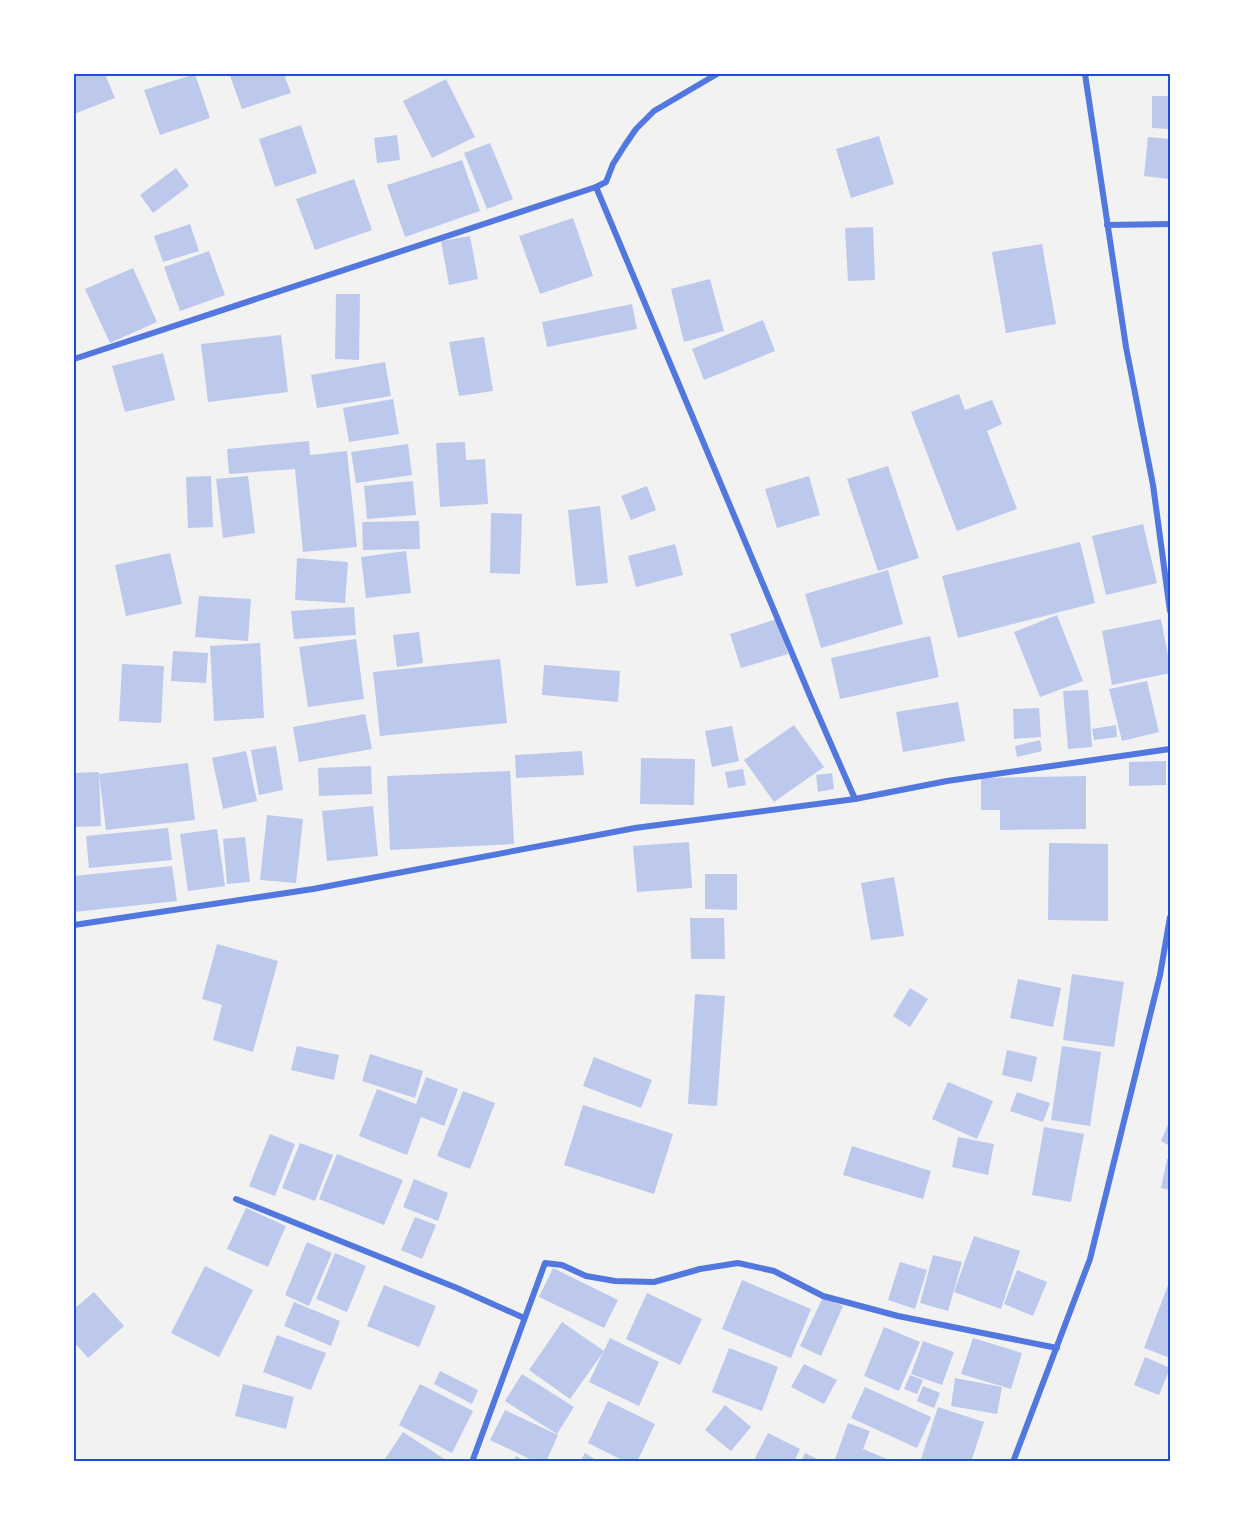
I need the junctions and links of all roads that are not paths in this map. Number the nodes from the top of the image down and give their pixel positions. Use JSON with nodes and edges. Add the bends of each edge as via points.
{"nodes":[{"id":1,"x":717,"y":74,"type":"edge"},
{"id":2,"x":1085,"y":74,"type":"edge"},
{"id":3,"x":596,"y":187,"type":"junction"},
{"id":4,"x":1170,"y":224,"type":"edge"},
{"id":5,"x":1107,"y":225,"type":"junction"},
{"id":6,"x":74,"y":359,"type":"edge"},
{"id":7,"x":1170,"y":611,"type":"edge"},
{"id":8,"x":1170,"y":750,"type":"edge"},
{"id":9,"x":855,"y":799,"type":"junction"},
{"id":10,"x":1170,"y":917,"type":"edge"},
{"id":11,"x":74,"y":925,"type":"edge"},
{"id":12,"x":236,"y":1199,"type":"dead end"},
{"id":13,"x":524,"y":1318,"type":"junction"},
{"id":14,"x":1057,"y":1348,"type":"junction"},
{"id":15,"x":472,"y":1461,"type":"edge"},
{"id":16,"x":1013,"y":1461,"type":"edge"}],
"edges":[{"from":1,"to":3,"type":"street","via":[[654,111],[625,145],[606,182]]},
{"from":2,"to":5,"type":"street"},
{"from":3,"to":6,"type":"street"},
{"from":3,"to":9,"type":"street"},
{"from":4,"to":5,"type":"street"},
{"from":5,"to":7,"type":"street","via":[[1125,347],[1153,485]]},
{"from":8,"to":9,"type":"street","via":[[947,781]]},
{"from":9,"to":11,"type":"street","via":[[635,828],[313,889]]},
{"from":10,"to":14,"type":"street","via":[[1157,987],[1090,1259]]},
{"from":12,"to":13,"type":"street"},
{"from":13,"to":14,"type":"street","via":[[545,1263],[562,1265],[586,1276],[654,1282],[738,1263],[774,1270],[823,1296],[898,1316]]},
{"from":13,"to":15,"type":"street"},
{"from":14,"to":16,"type":"street"}]}
